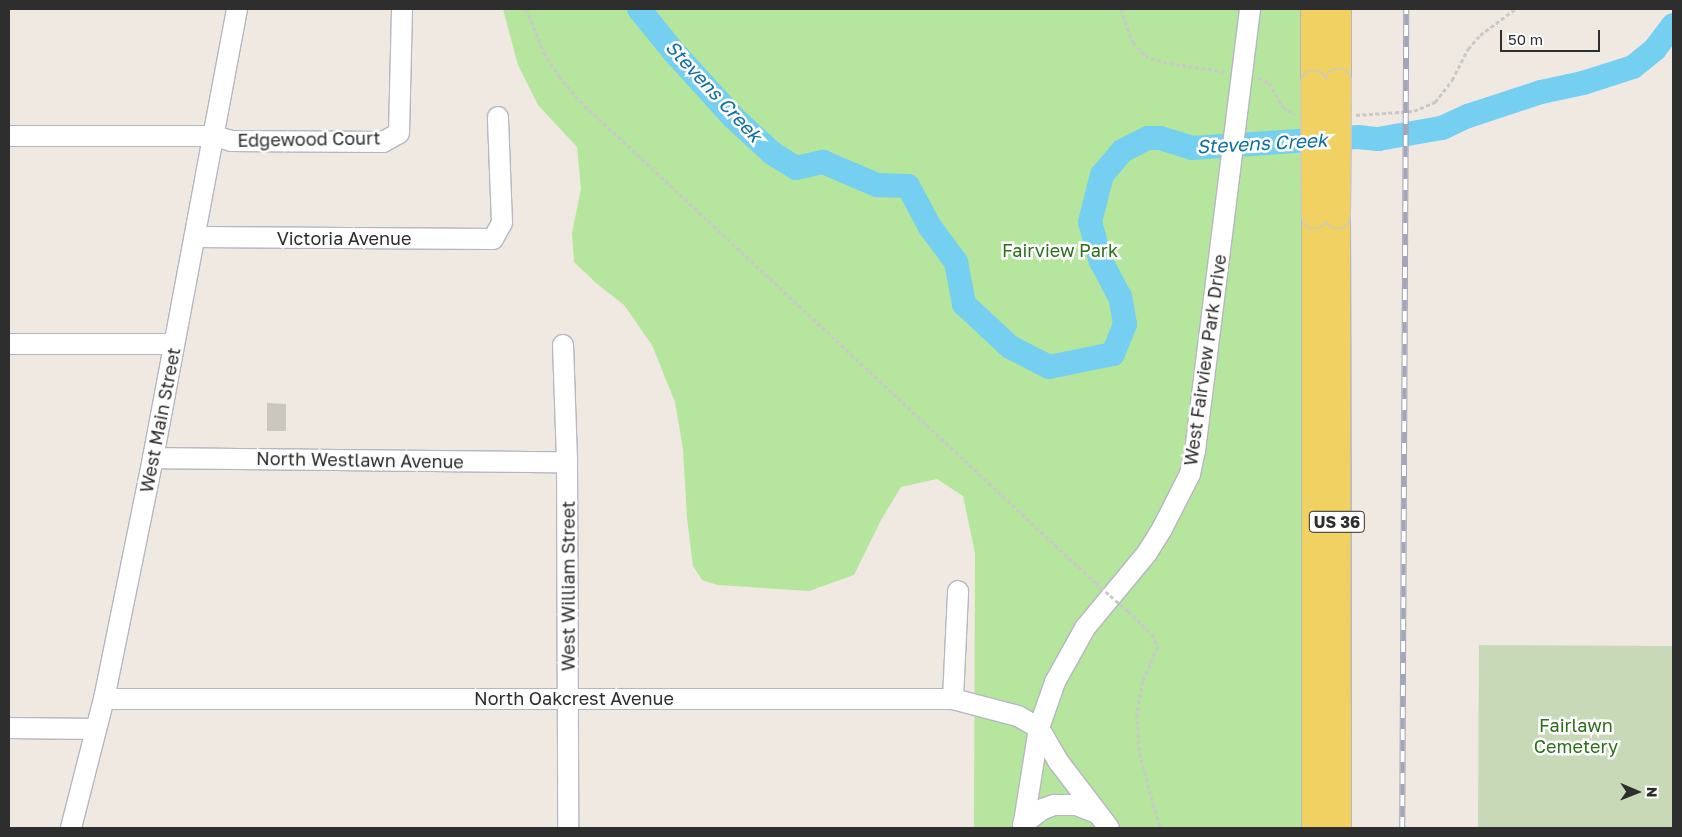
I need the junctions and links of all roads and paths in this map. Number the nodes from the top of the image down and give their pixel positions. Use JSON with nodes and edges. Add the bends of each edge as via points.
{"nodes":[{"id":1,"x":237,"y":9,"type":"edge"},
{"id":2,"x":402,"y":9,"type":"edge"},
{"id":3,"x":526,"y":9,"type":"edge"},
{"id":4,"x":1250,"y":9,"type":"edge"},
{"id":5,"x":1313,"y":9,"type":"edge"},
{"id":6,"x":1338,"y":9,"type":"edge"},
{"id":7,"x":498,"y":117,"type":"dead end"},
{"id":8,"x":9,"y":136,"type":"edge"},
{"id":9,"x":214,"y":136,"type":"junction"},
{"id":10,"x":1326,"y":215,"type":"junction"},
{"id":11,"x":195,"y":237,"type":"junction"},
{"id":12,"x":9,"y":344,"type":"edge"},
{"id":13,"x":174,"y":344,"type":"junction"},
{"id":14,"x":563,"y":345,"type":"dead end"},
{"id":15,"x":153,"y":458,"type":"junction"},
{"id":16,"x":567,"y":462,"type":"junction"},
{"id":17,"x":958,"y":591,"type":"dead end"},
{"id":18,"x":568,"y":698,"type":"junction"},
{"id":19,"x":104,"y":699,"type":"junction"},
{"id":20,"x":953,"y":699,"type":"junction"},
{"id":21,"x":9,"y":728,"type":"edge"},
{"id":22,"x":1040,"y":728,"type":"junction"},
{"id":23,"x":96,"y":729,"type":"junction"},
{"id":24,"x":1097,"y":813,"type":"junction"},
{"id":25,"x":1023,"y":826,"type":"edge"},
{"id":26,"x":72,"y":828,"type":"edge"},
{"id":27,"x":568,"y":828,"type":"edge"},
{"id":28,"x":1109,"y":828,"type":"edge"},
{"id":29,"x":1162,"y":828,"type":"edge"},
{"id":30,"x":1314,"y":828,"type":"edge"},
{"id":31,"x":1338,"y":828,"type":"edge"}],
"edges":[{"from":1,"to":9,"type":"street","name":"West Main Street"},
{"from":2,"to":9,"type":"street","name":"Edgewood Court","via":[[399,133],[383,142],[231,140]]},
{"from":3,"to":29,"type":"path","bridge":true,"via":[[544,52],[580,101],[1152,634],[1158,647],[1143,681],[1137,714],[1140,753]]},
{"from":4,"to":22,"type":"street","name":"West Fairview Park Drive","via":[[1190,474],[1178,501],[1146,553],[1085,628],[1070,652],[1055,682]]},
{"from":5,"to":10,"type":"main road","number":"US 36","bridge":true,"via":[[1313,83]]},
{"from":6,"to":10,"type":"main road","number":"US 36","bridge":true,"via":[[1338,81]]},
{"from":7,"to":11,"type":"street","name":"Victoria Avenue","via":[[502,223],[493,238]]},
{"from":8,"to":9,"type":"street"},
{"from":9,"to":11,"type":"street","name":"West Main Street"},
{"from":10,"to":30,"type":"main road","number":"US 36"},
{"from":10,"to":31,"type":"main road","number":"US 36"},
{"from":11,"to":13,"type":"street","name":"West Main Street"},
{"from":12,"to":13,"type":"street"},
{"from":13,"to":15,"type":"street","name":"West Main Street"},
{"from":14,"to":16,"type":"street","name":"West William Street"},
{"from":15,"to":16,"type":"street","name":"North Westlawn Avenue"},
{"from":15,"to":19,"type":"street","name":"West Main Street"},
{"from":16,"to":18,"type":"street","name":"West William Street"},
{"from":17,"to":20,"type":"street"},
{"from":18,"to":19,"type":"street","name":"North Oakcrest Avenue"},
{"from":18,"to":20,"type":"street","name":"North Oakcrest Avenue"},
{"from":18,"to":27,"type":"street","name":"West William Street"},
{"from":19,"to":23,"type":"street","name":"West Main Street"},
{"from":20,"to":22,"type":"street","name":"North Oakcrest Avenue","via":[[1018,716]]},
{"from":21,"to":23,"type":"street"},
{"from":22,"to":24,"type":"street","via":[[1058,761]]},
{"from":22,"to":25,"type":"street","name":"West Fairview Park Drive"},
{"from":23,"to":26,"type":"street","name":"West Main Street"},
{"from":24,"to":25,"type":"street","via":[[1076,805],[1054,805],[1043,809]]},
{"from":24,"to":28,"type":"street"}]}
